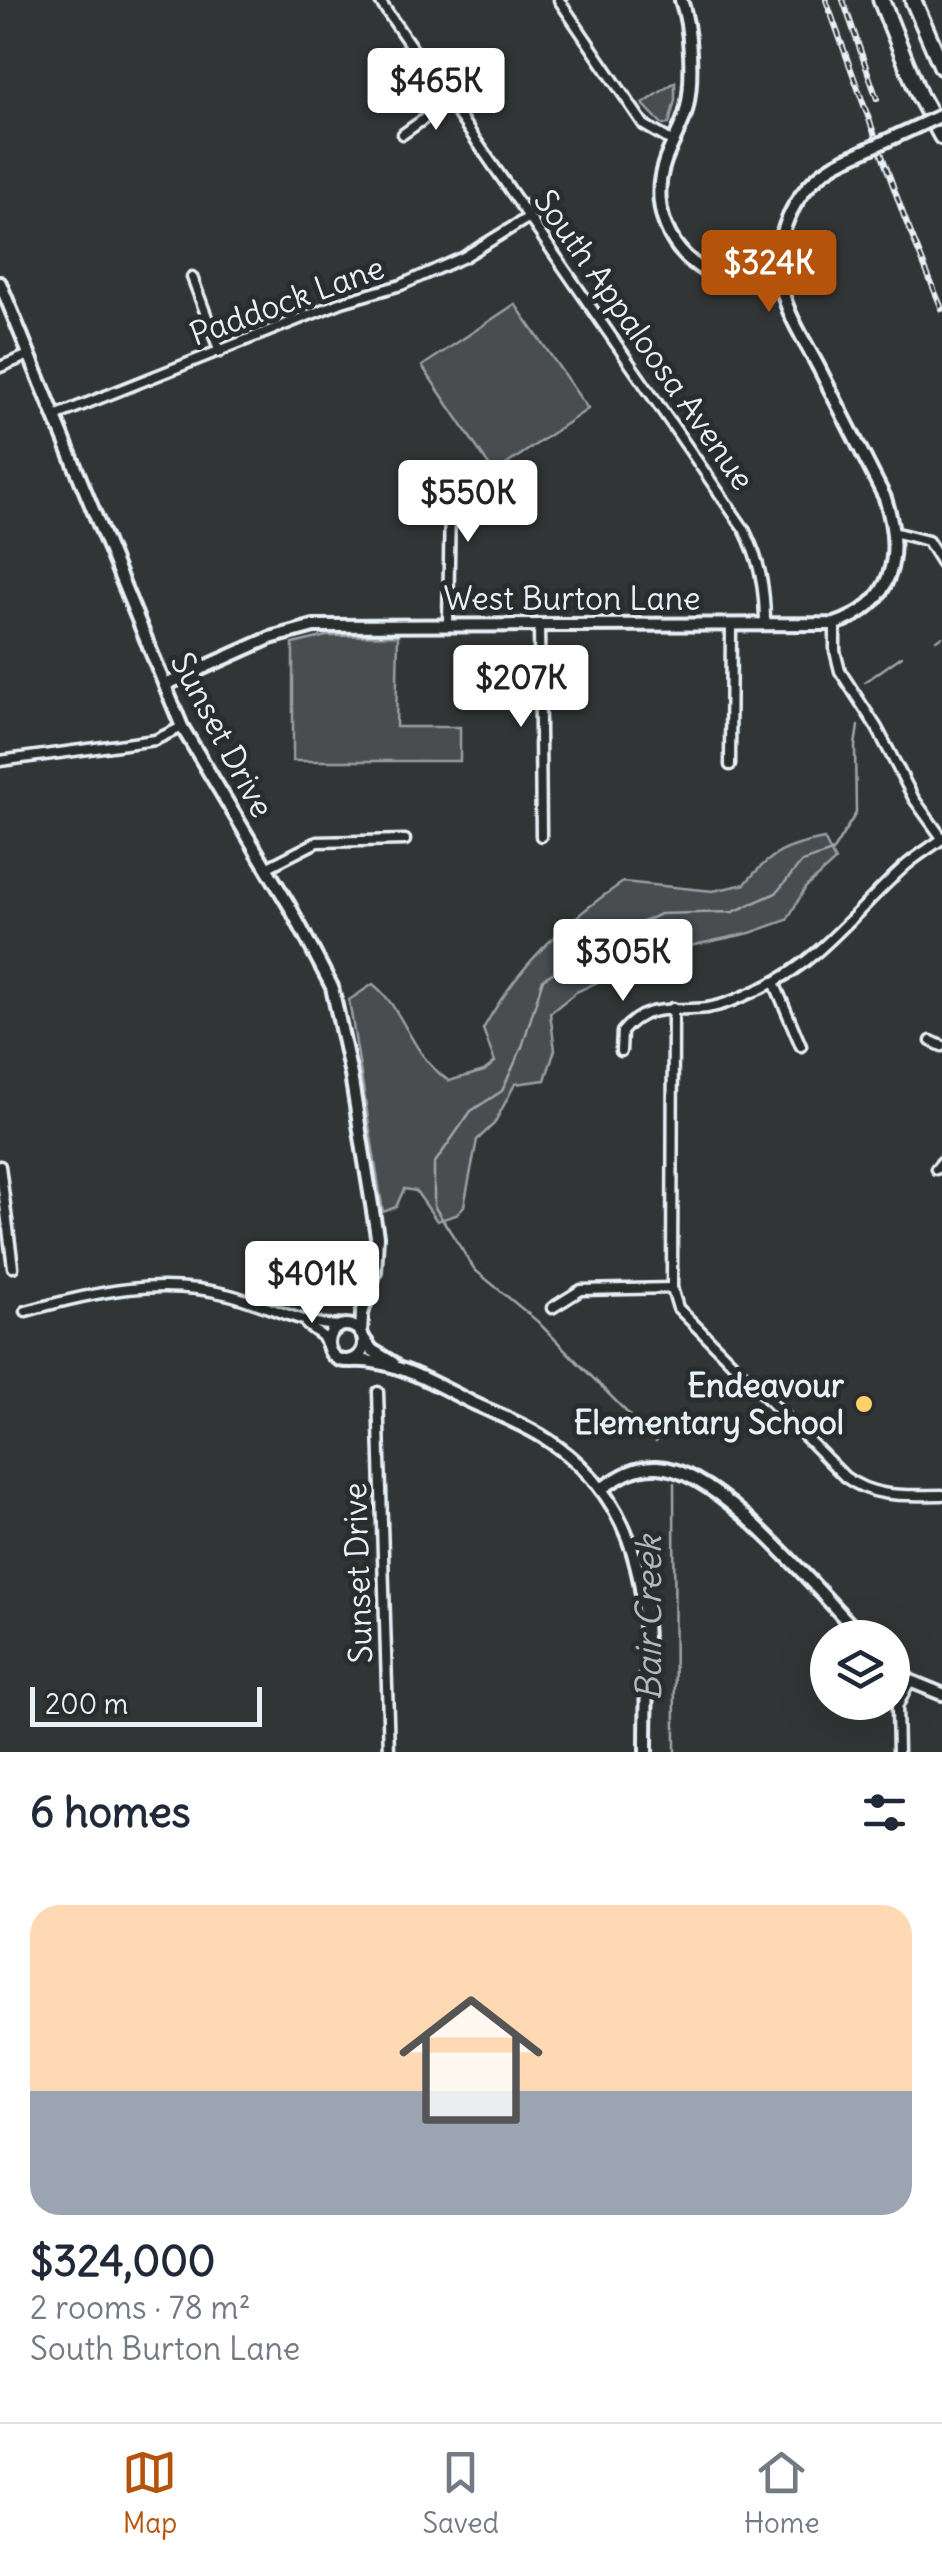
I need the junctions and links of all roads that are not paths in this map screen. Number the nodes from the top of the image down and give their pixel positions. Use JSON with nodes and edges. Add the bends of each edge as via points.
{"nodes":[{"id":1,"x":379,"y":0,"type":"edge"},
{"id":2,"x":559,"y":0,"type":"edge"},
{"id":3,"x":682,"y":0,"type":"edge"},
{"id":4,"x":881,"y":0,"type":"edge"},
{"id":5,"x":914,"y":0,"type":"edge"},
{"id":6,"x":942,"y":67,"type":"edge"},
{"id":7,"x":448,"y":102,"type":"junction"},
{"id":8,"x":942,"y":115,"type":"edge"},
{"id":9,"x":403,"y":134,"type":"dead end"},
{"id":10,"x":942,"y":138,"type":"edge"},
{"id":11,"x":673,"y":142,"type":"junction"},
{"id":12,"x":528,"y":216,"type":"junction"},
{"id":13,"x":192,"y":277,"type":"dead end"},
{"id":14,"x":780,"y":278,"type":"junction"},
{"id":15,"x":0,"y":283,"type":"edge"},
{"id":16,"x":220,"y":352,"type":"junction"},
{"id":17,"x":29,"y":355,"type":"junction"},
{"id":18,"x":0,"y":368,"type":"edge"},
{"id":19,"x":55,"y":416,"type":"junction"},
{"id":20,"x":437,"y":483,"type":"dead end"},
{"id":21,"x":893,"y":532,"type":"junction"},
{"id":22,"x":942,"y":563,"type":"edge"},
{"id":23,"x":448,"y":624,"type":"junction"},
{"id":24,"x":539,"y":624,"type":"junction"},
{"id":25,"x":731,"y":624,"type":"junction"},
{"id":26,"x":765,"y":624,"type":"junction"},
{"id":27,"x":834,"y":624,"type":"junction"},
{"id":28,"x":165,"y":686,"type":"junction"},
{"id":29,"x":182,"y":727,"type":"junction"},
{"id":30,"x":0,"y":761,"type":"edge"},
{"id":31,"x":730,"y":765,"type":"dead end"},
{"id":32,"x":541,"y":836,"type":"dead end"},
{"id":33,"x":942,"y":838,"type":"edge"},
{"id":34,"x":405,"y":840,"type":"dead end"},
{"id":35,"x":266,"y":868,"type":"junction"},
{"id":36,"x":774,"y":982,"type":"junction"},
{"id":37,"x":674,"y":1008,"type":"junction"},
{"id":38,"x":931,"y":1040,"type":"dead end"},
{"id":39,"x":801,"y":1046,"type":"dead end"},
{"id":40,"x":942,"y":1046,"type":"edge"},
{"id":41,"x":621,"y":1051,"type":"dead end"},
{"id":42,"x":0,"y":1166,"type":"edge"},
{"id":43,"x":13,"y":1268,"type":"dead end"},
{"id":44,"x":672,"y":1288,"type":"junction"},
{"id":45,"x":368,"y":1297,"type":"junction"},
{"id":46,"x":552,"y":1308,"type":"dead end"},
{"id":47,"x":26,"y":1311,"type":"dead end"},
{"id":48,"x":299,"y":1320,"type":"junction"},
{"id":49,"x":343,"y":1326,"type":"junction"},
{"id":50,"x":362,"y":1336,"type":"junction"},
{"id":51,"x":329,"y":1349,"type":"junction"},
{"id":52,"x":352,"y":1360,"type":"junction"},
{"id":53,"x":406,"y":1372,"type":"junction"},
{"id":54,"x":378,"y":1392,"type":"dead end"},
{"id":55,"x":601,"y":1489,"type":"junction"},
{"id":56,"x":942,"y":1495,"type":"edge"},
{"id":57,"x":845,"y":1620,"type":"edge"},
{"id":58,"x":910,"y":1681,"type":"edge"},
{"id":59,"x":942,"y":1694,"type":"edge"},
{"id":60,"x":898,"y":1720,"type":"edge"},
{"id":61,"x":388,"y":1752,"type":"edge"},
{"id":62,"x":646,"y":1752,"type":"edge"},
{"id":63,"x":898,"y":1752,"type":"edge"}],
"edges":[{"from":1,"to":7,"type":"street","name":"South Appaloosa Avenue"},
{"from":2,"to":11,"type":"street","via":[[644,125]]},
{"from":3,"to":11,"type":"street","via":[[689,23],[688,103]]},
{"from":4,"to":10,"type":"highway"},
{"from":5,"to":6,"type":"highway"},
{"from":7,"to":9,"type":"street"},
{"from":7,"to":12,"type":"street","name":"South Appaloosa Avenue"},
{"from":8,"to":14,"type":"street","bridge":true,"via":[[853,156],[805,188],[782,237]]},
{"from":11,"to":14,"type":"street","via":[[659,209],[677,248],[729,280]]},
{"from":12,"to":16,"type":"street","name":"Paddock Lane","via":[[464,257],[401,285]]},
{"from":12,"to":26,"type":"street","name":"South Appaloosa Avenue","via":[[744,528],[764,586]]},
{"from":13,"to":16,"type":"street"},
{"from":14,"to":21,"type":"street","name":"West Burton Lane","via":[[786,304],[885,498]]},
{"from":15,"to":17,"type":"street","name":"Sunset Drive"},
{"from":16,"to":19,"type":"street","name":"Paddock Lane"},
{"from":17,"to":18,"type":"street"},
{"from":17,"to":19,"type":"street","name":"Sunset Drive"},
{"from":19,"to":28,"type":"street","name":"Sunset Drive"},
{"from":20,"to":23,"type":"street","via":[[450,502]]},
{"from":21,"to":22,"type":"street","via":[[928,541]]},
{"from":21,"to":27,"type":"street","name":"West Burton Lane","via":[[886,585],[876,601]]},
{"from":23,"to":24,"type":"street","name":"West Burton Lane"},
{"from":23,"to":28,"type":"street","name":"West Burton Lane","via":[[314,626],[270,638]]},
{"from":24,"to":25,"type":"street","name":"West Burton Lane"},
{"from":24,"to":32,"type":"street"},
{"from":25,"to":26,"type":"street","name":"West Burton Lane"},
{"from":25,"to":31,"type":"street"},
{"from":26,"to":27,"type":"street","name":"West Burton Lane"},
{"from":27,"to":33,"type":"street","via":[[840,671]]},
{"from":28,"to":29,"type":"street","name":"Sunset Drive"},
{"from":29,"to":30,"type":"street","via":[[156,740]]},
{"from":29,"to":35,"type":"street","name":"Sunset Drive"},
{"from":33,"to":36,"type":"street"},
{"from":34,"to":35,"type":"street","via":[[317,842]]},
{"from":35,"to":45,"type":"street","name":"Sunset Drive","via":[[332,987],[374,1214],[377,1261]]},
{"from":36,"to":37,"type":"street","via":[[728,1003]]},
{"from":36,"to":39,"type":"street"},
{"from":37,"to":41,"type":"street","via":[[631,1021],[622,1032]]},
{"from":37,"to":44,"type":"street"},
{"from":38,"to":40,"type":"street"},
{"from":42,"to":43,"type":"street"},
{"from":44,"to":46,"type":"street","via":[[581,1290]]},
{"from":44,"to":56,"type":"street","via":[[678,1308],[845,1477],[884,1495]]},
{"from":45,"to":49,"type":"street"},
{"from":45,"to":50,"type":"street","name":"Sunset Drive"},
{"from":47,"to":48,"type":"street","via":[[90,1293],[159,1286],[230,1295]]},
{"from":48,"to":49,"type":"street"},
{"from":48,"to":51,"type":"street"},
{"from":49,"to":50,"type":"street"},
{"from":49,"to":51,"type":"street","via":[[330,1335]]},
{"from":50,"to":52,"type":"street","via":[[362,1352]]},
{"from":50,"to":53,"type":"street"},
{"from":51,"to":52,"type":"street","via":[[335,1358]]},
{"from":52,"to":53,"type":"street"},
{"from":53,"to":55,"type":"street","via":[[541,1436]]},
{"from":54,"to":61,"type":"street","name":"Sunset Drive"},
{"from":55,"to":57,"type":"street","via":[[646,1468],[670,1468],[699,1480],[734,1505]]},
{"from":55,"to":62,"type":"street","via":[[626,1532],[641,1580]]},
{"from":58,"to":59,"type":"street"},
{"from":60,"to":63,"type":"street"}]}
